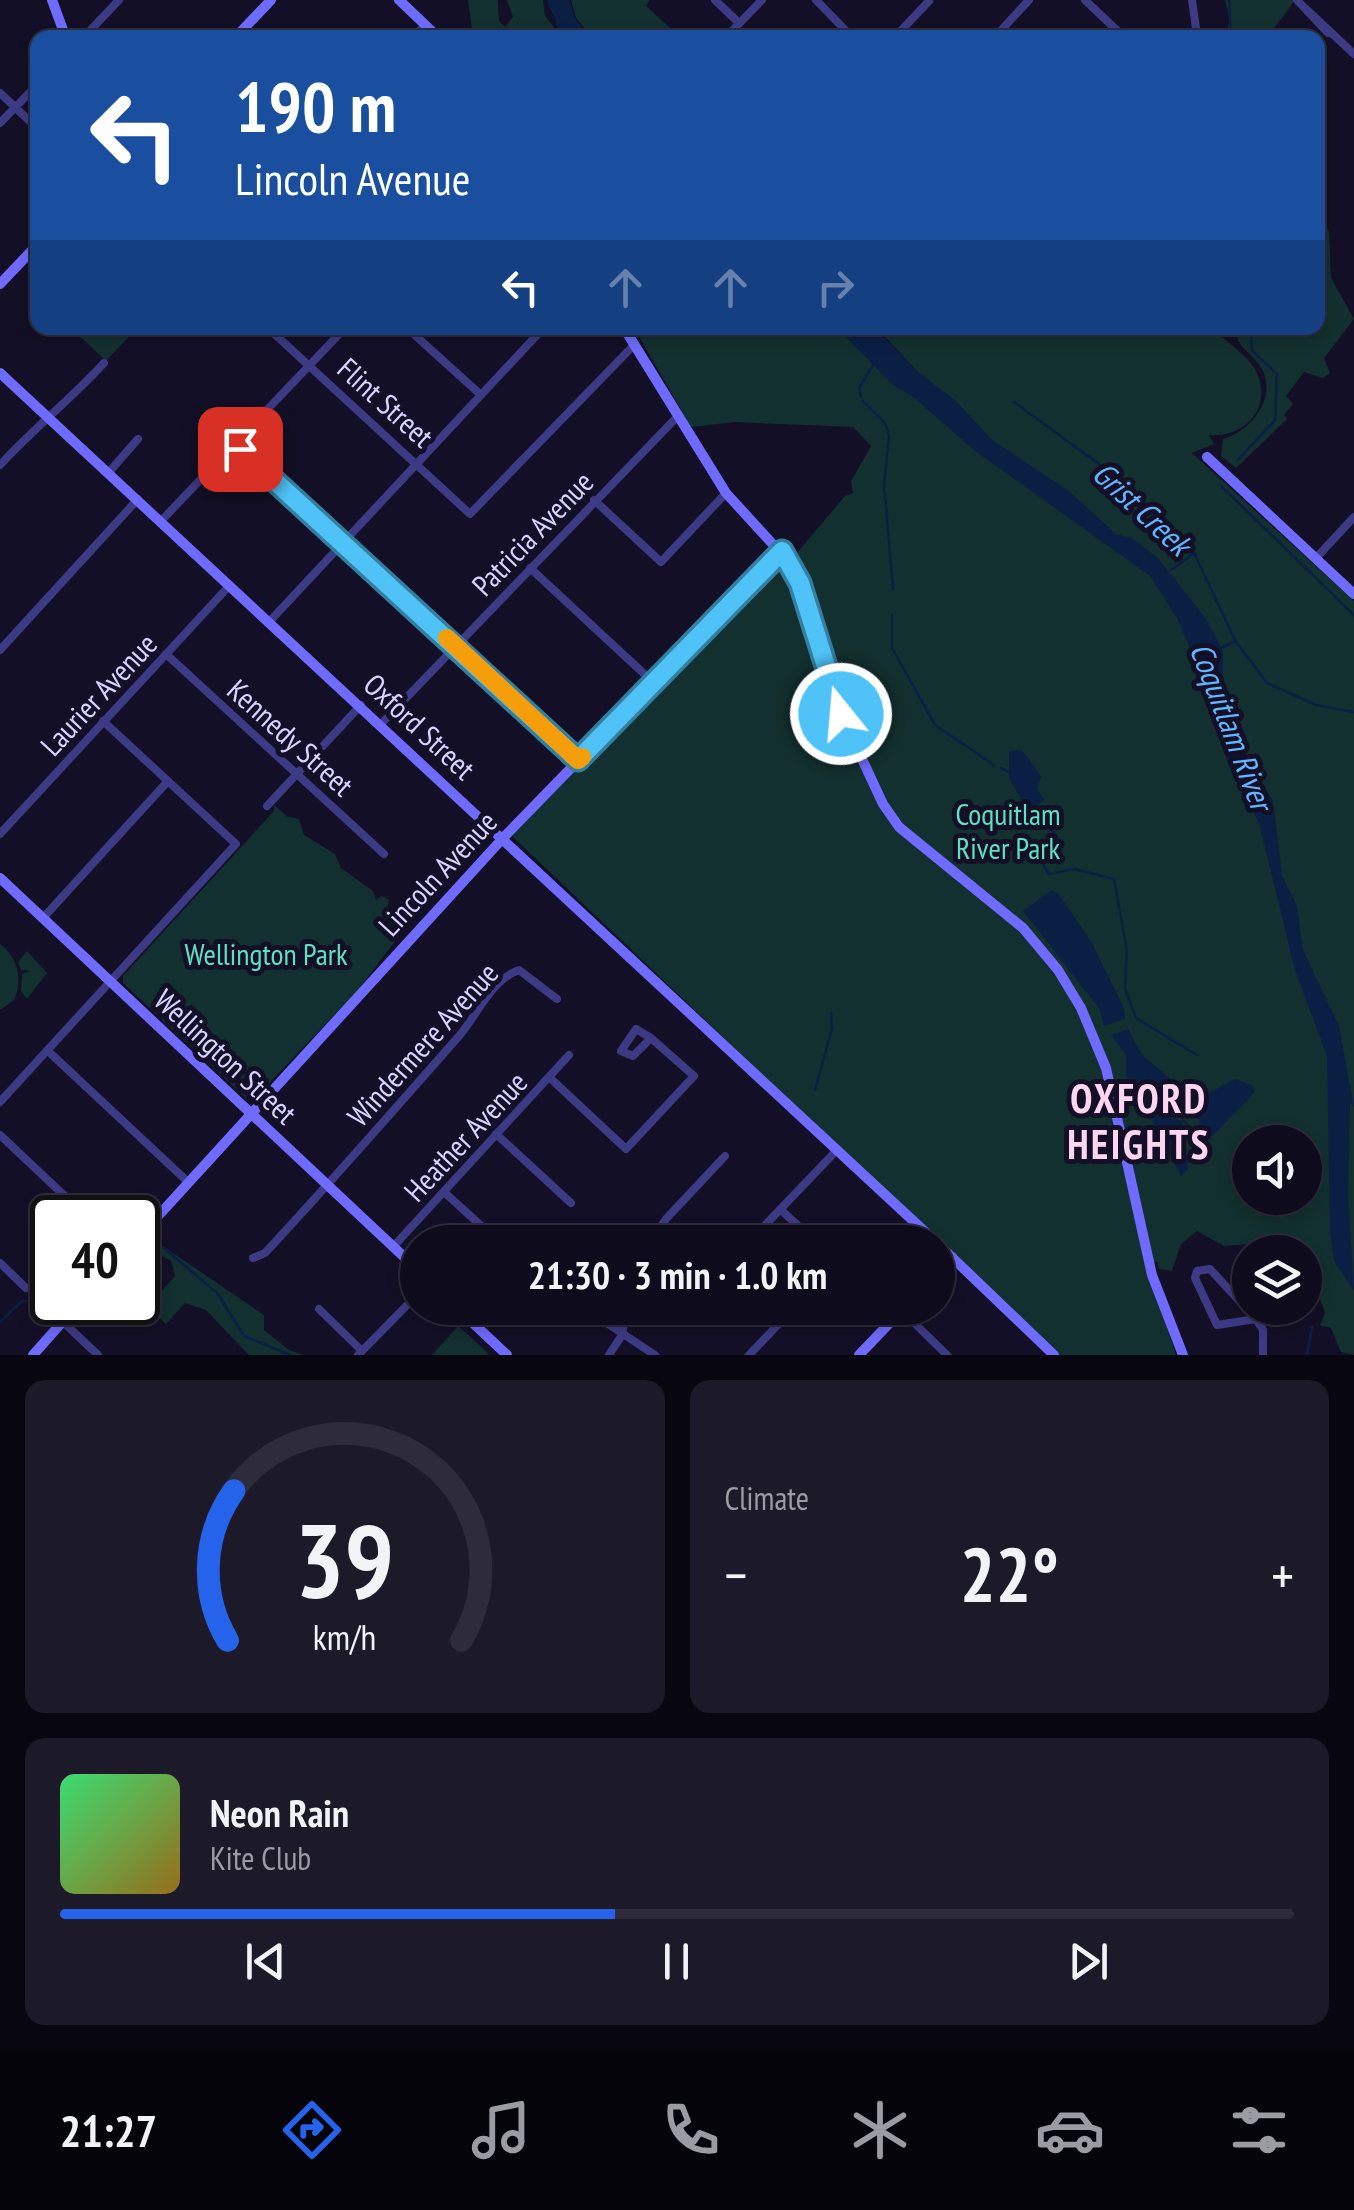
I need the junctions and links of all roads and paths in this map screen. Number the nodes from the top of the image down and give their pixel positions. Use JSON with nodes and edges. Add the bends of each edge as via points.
{"nodes":[{"id":1,"x":52,"y":0,"type":"edge"},
{"id":2,"x":119,"y":0,"type":"edge"},
{"id":3,"x":271,"y":0,"type":"edge"},
{"id":4,"x":399,"y":0,"type":"edge"},
{"id":5,"x":714,"y":0,"type":"edge"},
{"id":6,"x":762,"y":0,"type":"edge"},
{"id":7,"x":816,"y":0,"type":"edge"},
{"id":8,"x":910,"y":0,"type":"edge"},
{"id":9,"x":930,"y":0,"type":"edge"},
{"id":10,"x":1029,"y":0,"type":"edge"},
{"id":11,"x":1086,"y":0,"type":"edge"},
{"id":12,"x":1192,"y":0,"type":"edge"},
{"id":13,"x":1301,"y":3,"type":"edge"},
{"id":14,"x":920,"y":10,"type":"junction"},
{"id":15,"x":739,"y":23,"type":"junction"},
{"id":16,"x":425,"y":25,"type":"junction"},
{"id":17,"x":63,"y":30,"type":"edge"},
{"id":18,"x":91,"y":30,"type":"edge"},
{"id":19,"x":242,"y":30,"type":"edge"},
{"id":20,"x":421,"y":30,"type":"edge"},
{"id":21,"x":430,"y":30,"type":"edge"},
{"id":22,"x":733,"y":30,"type":"edge"},
{"id":23,"x":846,"y":30,"type":"edge"},
{"id":24,"x":901,"y":30,"type":"edge"},
{"id":25,"x":1001,"y":30,"type":"edge"},
{"id":26,"x":1117,"y":30,"type":"edge"},
{"id":27,"x":1195,"y":30,"type":"edge"},
{"id":28,"x":1354,"y":54,"type":"edge"},
{"id":29,"x":30,"y":92,"type":"edge"},
{"id":30,"x":0,"y":93,"type":"edge"},
{"id":31,"x":15,"y":107,"type":"junction"},
{"id":32,"x":30,"y":121,"type":"edge"},
{"id":33,"x":0,"y":123,"type":"edge"},
{"id":34,"x":30,"y":252,"type":"edge"},
{"id":35,"x":0,"y":284,"type":"edge"},
{"id":36,"x":276,"y":335,"type":"edge"},
{"id":37,"x":338,"y":335,"type":"edge"},
{"id":38,"x":415,"y":335,"type":"edge"},
{"id":39,"x":537,"y":335,"type":"edge"},
{"id":40,"x":628,"y":335,"type":"edge"},
{"id":41,"x":633,"y":346,"type":"junction"},
{"id":42,"x":104,"y":364,"type":"dead end"},
{"id":43,"x":309,"y":366,"type":"junction"},
{"id":44,"x":0,"y":373,"type":"edge"},
{"id":45,"x":481,"y":395,"type":"junction"},
{"id":46,"x":49,"y":418,"type":"junction"},
{"id":47,"x":676,"y":418,"type":"junction"},
{"id":48,"x":138,"y":440,"type":"dead end"},
{"id":49,"x":234,"y":443,"type":"junction"},
{"id":50,"x":1207,"y":457,"type":"dead end"},
{"id":51,"x":416,"y":464,"type":"junction"},
{"id":52,"x":0,"y":465,"type":"edge"},
{"id":53,"x":108,"y":472,"type":"junction"},
{"id":54,"x":726,"y":493,"type":"junction"},
{"id":55,"x":138,"y":499,"type":"junction"},
{"id":56,"x":594,"y":500,"type":"junction"},
{"id":57,"x":161,"y":520,"type":"junction"},
{"id":58,"x":1352,"y":523,"type":"edge"},
{"id":59,"x":343,"y":542,"type":"junction"},
{"id":60,"x":782,"y":551,"type":"junction"},
{"id":61,"x":1316,"y":558,"type":"junction"},
{"id":62,"x":530,"y":568,"type":"junction"},
{"id":63,"x":230,"y":585,"type":"junction"},
{"id":64,"x":1354,"y":594,"type":"edge"},
{"id":65,"x":270,"y":622,"type":"junction"},
{"id":66,"x":455,"y":646,"type":"junction"},
{"id":67,"x":0,"y":650,"type":"edge"},
{"id":68,"x":166,"y":654,"type":"junction"},
{"id":69,"x":654,"y":683,"type":"junction"},
{"id":70,"x":361,"y":705,"type":"junction"},
{"id":71,"x":103,"y":722,"type":"junction"},
{"id":72,"x":381,"y":724,"type":"junction"},
{"id":73,"x":578,"y":760,"type":"junction"},
{"id":74,"x":299,"y":774,"type":"junction"},
{"id":75,"x":168,"y":781,"type":"junction"},
{"id":76,"x":267,"y":806,"type":"dead end"},
{"id":77,"x":0,"y":834,"type":"edge"},
{"id":78,"x":504,"y":837,"type":"junction"},
{"id":79,"x":384,"y":854,"type":"dead end"},
{"id":80,"x":0,"y":878,"type":"edge"},
{"id":81,"x":44,"y":918,"type":"junction"},
{"id":82,"x":110,"y":981,"type":"junction"},
{"id":83,"x":557,"y":999,"type":"dead end"},
{"id":84,"x":651,"y":1038,"type":"dead end"},
{"id":85,"x":48,"y":1050,"type":"junction"},
{"id":86,"x":570,"y":1055,"type":"dead end"},
{"id":87,"x":549,"y":1078,"type":"junction"},
{"id":88,"x":0,"y":1102,"type":"edge"},
{"id":89,"x":251,"y":1113,"type":"junction"},
{"id":90,"x":496,"y":1134,"type":"junction"},
{"id":91,"x":0,"y":1135,"type":"edge"},
{"id":92,"x":837,"y":1150,"type":"junction"},
{"id":93,"x":725,"y":1156,"type":"dead end"},
{"id":94,"x":188,"y":1182,"type":"junction"},
{"id":95,"x":327,"y":1185,"type":"junction"},
{"id":96,"x":444,"y":1192,"type":"junction"},
{"id":97,"x":64,"y":1195,"type":"edge"},
{"id":98,"x":570,"y":1204,"type":"dead end"},
{"id":99,"x":781,"y":1210,"type":"junction"},
{"id":100,"x":160,"y":1213,"type":"edge"},
{"id":101,"x":480,"y":1225,"type":"edge"},
{"id":102,"x":663,"y":1225,"type":"edge"},
{"id":103,"x":766,"y":1225,"type":"edge"},
{"id":104,"x":797,"y":1225,"type":"edge"},
{"id":105,"x":918,"y":1225,"type":"edge"},
{"id":106,"x":393,"y":1247,"type":"junction"},
{"id":107,"x":400,"y":1253,"type":"edge"},
{"id":108,"x":253,"y":1258,"type":"dead end"},
{"id":109,"x":955,"y":1260,"type":"edge"},
{"id":110,"x":0,"y":1263,"type":"edge"},
{"id":111,"x":26,"y":1288,"type":"dead end"},
{"id":112,"x":319,"y":1309,"type":"dead end"},
{"id":113,"x":400,"y":1312,"type":"edge"},
{"id":114,"x":1256,"y":1319,"type":"joint"},
{"id":115,"x":60,"y":1325,"type":"edge"},
{"id":116,"x":66,"y":1325,"type":"edge"},
{"id":117,"x":475,"y":1325,"type":"edge"},
{"id":118,"x":609,"y":1325,"type":"edge"},
{"id":119,"x":624,"y":1325,"type":"edge"},
{"id":120,"x":777,"y":1325,"type":"edge"},
{"id":121,"x":888,"y":1325,"type":"edge"},
{"id":122,"x":918,"y":1325,"type":"edge"},
{"id":123,"x":1260,"y":1325,"type":"edge"},
{"id":124,"x":622,"y":1334,"type":"junction"},
{"id":125,"x":360,"y":1353,"type":"edge"},
{"id":126,"x":33,"y":1355,"type":"edge"},
{"id":127,"x":98,"y":1355,"type":"edge"},
{"id":128,"x":507,"y":1355,"type":"edge"},
{"id":129,"x":609,"y":1355,"type":"edge"},
{"id":130,"x":656,"y":1355,"type":"edge"},
{"id":131,"x":748,"y":1355,"type":"edge"},
{"id":132,"x":860,"y":1355,"type":"edge"},
{"id":133,"x":947,"y":1355,"type":"edge"},
{"id":134,"x":1054,"y":1355,"type":"edge"},
{"id":135,"x":1183,"y":1355,"type":"edge"},
{"id":136,"x":1263,"y":1355,"type":"edge"}],
"edges":[{"from":1,"to":17,"type":"street"},
{"from":2,"to":18,"type":"street"},
{"from":3,"to":19,"type":"street"},
{"from":4,"to":16,"type":"street"},
{"from":5,"to":15,"type":"street"},
{"from":6,"to":15,"type":"street"},
{"from":7,"to":23,"type":"street"},
{"from":8,"to":14,"type":"street"},
{"from":9,"to":14,"type":"street"},
{"from":10,"to":25,"type":"street"},
{"from":11,"to":26,"type":"street"},
{"from":12,"to":27,"type":"street"},
{"from":13,"to":28,"type":"street"},
{"from":14,"to":24,"type":"street"},
{"from":15,"to":22,"type":"street"},
{"from":16,"to":20,"type":"street"},
{"from":16,"to":21,"type":"street"},
{"from":29,"to":31,"type":"street"},
{"from":30,"to":31,"type":"street"},
{"from":31,"to":32,"type":"street"},
{"from":31,"to":33,"type":"street"},
{"from":34,"to":35,"type":"street"},
{"from":36,"to":43,"type":"street","name":"Flint Street"},
{"from":37,"to":43,"type":"street"},
{"from":38,"to":45,"type":"street"},
{"from":39,"to":45,"type":"street"},
{"from":40,"to":41,"type":"street"},
{"from":41,"to":47,"type":"street"},
{"from":41,"to":51,"type":"street","name":"Flint Street","via":[[470,514]]},
{"from":42,"to":46,"type":"street"},
{"from":43,"to":49,"type":"street"},
{"from":43,"to":51,"type":"street","name":"Flint Street"},
{"from":44,"to":46,"type":"street","name":"Oxford Street"},
{"from":45,"to":51,"type":"street"},
{"from":46,"to":52,"type":"street"},
{"from":46,"to":53,"type":"street","name":"Oxford Street"},
{"from":47,"to":54,"type":"street"},
{"from":47,"to":56,"type":"street","name":"Patricia Avenue"},
{"from":48,"to":53,"type":"street"},
{"from":49,"to":57,"type":"street"},
{"from":49,"to":59,"type":"street"},
{"from":50,"to":61,"type":"street"},
{"from":51,"to":59,"type":"street"},
{"from":53,"to":55,"type":"street","name":"Oxford Street"},
{"from":54,"to":56,"type":"street","via":[[661,562]]},
{"from":54,"to":60,"type":"street"},
{"from":55,"to":57,"type":"street","name":"Oxford Street"},
{"from":55,"to":67,"type":"street"},
{"from":56,"to":62,"type":"street","name":"Patricia Avenue"},
{"from":57,"to":63,"type":"street","name":"Oxford Street"},
{"from":58,"to":61,"type":"street"},
{"from":59,"to":65,"type":"street"},
{"from":59,"to":66,"type":"street"},
{"from":60,"to":69,"type":"street","name":"Lincoln Avenue"},
{"from":60,"to":135,"type":"street","via":[[800,583],[841,714],[882,804],[899,827],[1022,928],[1081,1008],[1106,1068],[1152,1274]]},
{"from":61,"to":64,"type":"street"},
{"from":62,"to":66,"type":"street","name":"Patricia Avenue"},
{"from":62,"to":69,"type":"street"},
{"from":63,"to":65,"type":"street","name":"Oxford Street"},
{"from":63,"to":68,"type":"street","name":"Laurier Avenue"},
{"from":65,"to":70,"type":"street","name":"Oxford Street"},
{"from":66,"to":72,"type":"street","name":"Patricia Avenue"},
{"from":66,"to":73,"type":"street"},
{"from":68,"to":71,"type":"street","name":"Laurier Avenue"},
{"from":68,"to":74,"type":"street","name":"Kennedy Street"},
{"from":69,"to":73,"type":"street","name":"Lincoln Avenue"},
{"from":70,"to":72,"type":"street","name":"Oxford Street"},
{"from":70,"to":74,"type":"street"},
{"from":71,"to":75,"type":"street"},
{"from":71,"to":77,"type":"street","name":"Laurier Avenue"},
{"from":72,"to":78,"type":"street","name":"Oxford Street"},
{"from":73,"to":78,"type":"street","name":"Lincoln Avenue"},
{"from":74,"to":76,"type":"street"},
{"from":74,"to":79,"type":"street","name":"Kennedy Street"},
{"from":75,"to":81,"type":"street"},
{"from":75,"to":82,"type":"street","via":[[236,844]]},
{"from":78,"to":89,"type":"street","name":"Lincoln Avenue"},
{"from":78,"to":92,"type":"street","name":"Oxford Street"},
{"from":80,"to":81,"type":"street","name":"Wellington Street"},
{"from":81,"to":82,"type":"street","name":"Wellington Street"},
{"from":82,"to":85,"type":"street"},
{"from":82,"to":89,"type":"street","name":"Wellington Street"},
{"from":83,"to":95,"type":"street","name":"Windermere Avenue","via":[[531,975],[508,974]]},
{"from":84,"to":87,"type":"street","via":[[694,1076],[626,1150]]},
{"from":85,"to":88,"type":"street"},
{"from":85,"to":94,"type":"street"},
{"from":86,"to":87,"type":"street","name":"Heather Avenue"},
{"from":87,"to":90,"type":"street","name":"Heather Avenue"},
{"from":89,"to":94,"type":"street","name":"Lincoln Avenue"},
{"from":89,"to":95,"type":"street","name":"Wellington Street"},
{"from":90,"to":96,"type":"street","name":"Heather Avenue"},
{"from":90,"to":98,"type":"street"},
{"from":91,"to":97,"type":"street"},
{"from":92,"to":99,"type":"street"},
{"from":92,"to":105,"type":"street","name":"Oxford Street"},
{"from":93,"to":102,"type":"street"},
{"from":94,"to":100,"type":"street","name":"Lincoln Avenue"},
{"from":95,"to":106,"type":"street","name":"Wellington Street"},
{"from":95,"to":108,"type":"street"},
{"from":96,"to":101,"type":"street"},
{"from":96,"to":106,"type":"street","name":"Heather Avenue"},
{"from":99,"to":103,"type":"street"},
{"from":99,"to":104,"type":"street"},
{"from":106,"to":107,"type":"street","name":"Wellington Street"},
{"from":109,"to":134,"type":"street","name":"Oxford Street"},
{"from":110,"to":111,"type":"street"},
{"from":112,"to":125,"type":"street"},
{"from":113,"to":125,"type":"street"},
{"from":114,"to":114,"type":"street","via":[[1210,1269],[1202,1267],[1196,1278],[1217,1325]]},
{"from":115,"to":126,"type":"street"},
{"from":116,"to":127,"type":"street"},
{"from":117,"to":128,"type":"street"},
{"from":118,"to":124,"type":"street"},
{"from":119,"to":124,"type":"street"},
{"from":120,"to":131,"type":"street"},
{"from":121,"to":132,"type":"street"},
{"from":122,"to":133,"type":"street"},
{"from":123,"to":136,"type":"street"},
{"from":124,"to":129,"type":"street"},
{"from":124,"to":130,"type":"street"}]}
